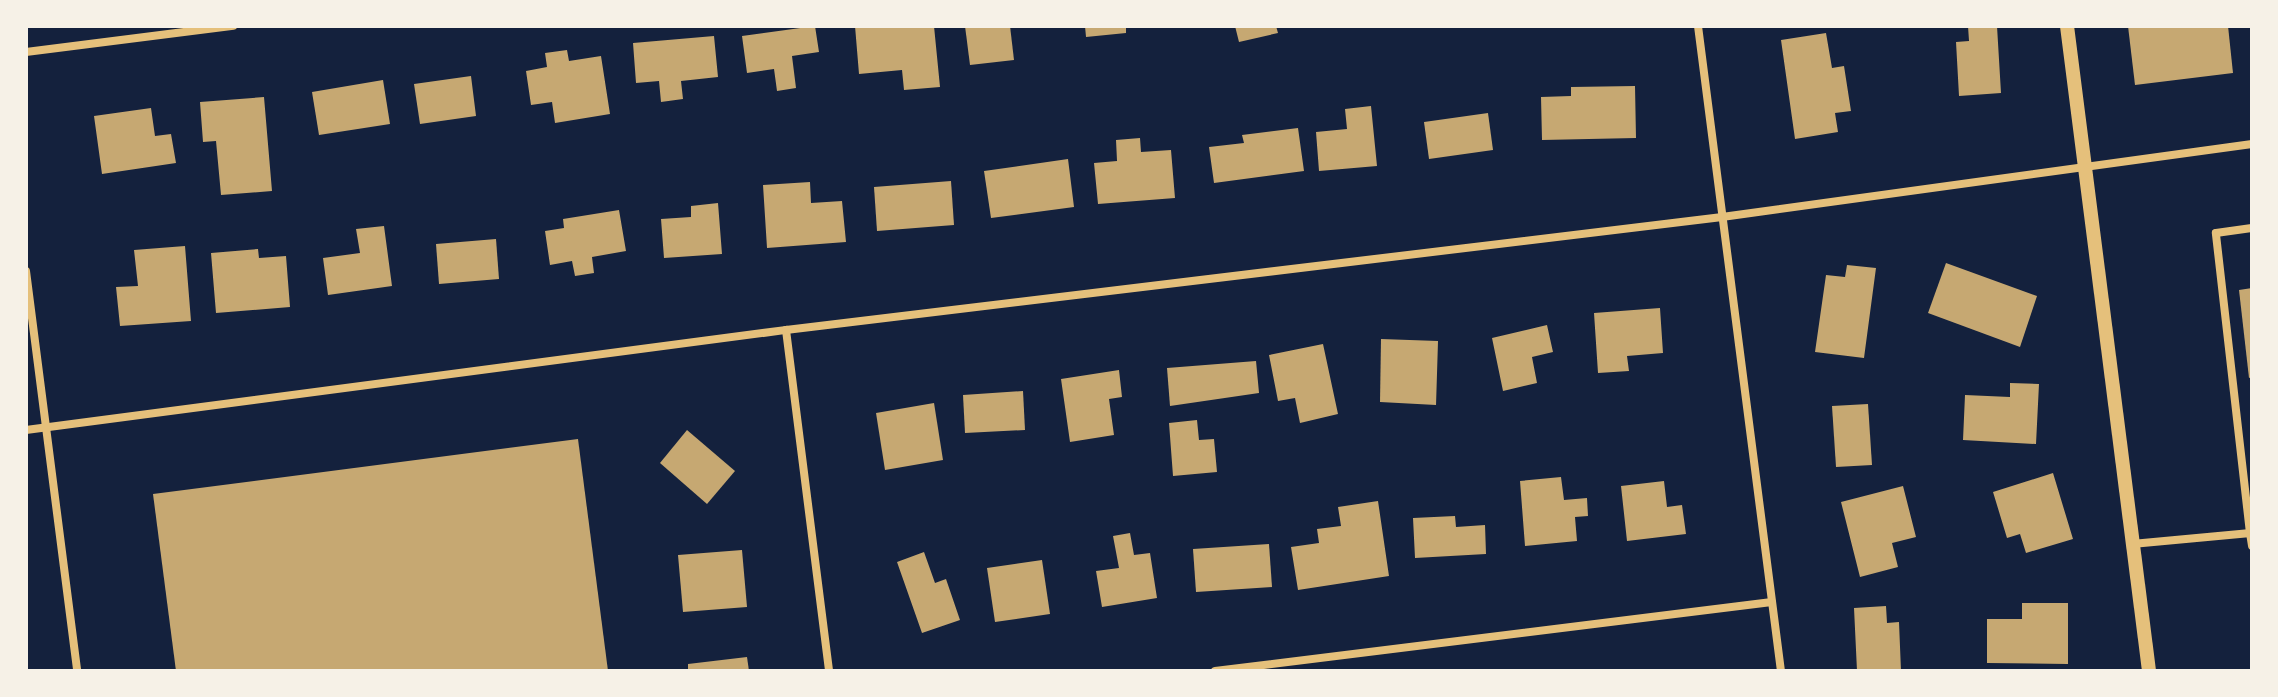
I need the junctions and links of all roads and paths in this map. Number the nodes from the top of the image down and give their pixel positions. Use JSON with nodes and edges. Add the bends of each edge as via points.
{"nodes":[{"id":1,"x":233,"y":26,"type":"edge"},
{"id":2,"x":1698,"y":26,"type":"edge"},
{"id":3,"x":2067,"y":26,"type":"edge"},
{"id":4,"x":26,"y":52,"type":"edge"},
{"id":5,"x":2252,"y":144,"type":"edge"},
{"id":6,"x":2084,"y":167,"type":"junction"},
{"id":7,"x":1722,"y":217,"type":"junction"},
{"id":8,"x":2252,"y":228,"type":"edge"},
{"id":9,"x":26,"y":271,"type":"edge"},
{"id":10,"x":786,"y":330,"type":"junction"},
{"id":11,"x":45,"y":428,"type":"junction"},
{"id":12,"x":26,"y":430,"type":"edge"},
{"id":13,"x":2250,"y":533,"type":"edge"},
{"id":14,"x":2132,"y":544,"type":"junction"},
{"id":15,"x":2252,"y":546,"type":"edge"},
{"id":16,"x":1772,"y":602,"type":"junction"},
{"id":17,"x":77,"y":671,"type":"edge"},
{"id":18,"x":829,"y":671,"type":"edge"},
{"id":19,"x":1215,"y":671,"type":"edge"},
{"id":20,"x":1781,"y":671,"type":"edge"},
{"id":21,"x":2149,"y":671,"type":"edge"}],
"edges":[{"from":1,"to":4,"type":"street"},
{"from":2,"to":7,"type":"street"},
{"from":3,"to":6,"type":"street"},
{"from":5,"to":6,"type":"street"},
{"from":6,"to":7,"type":"street"},
{"from":6,"to":14,"type":"street"},
{"from":7,"to":10,"type":"street"},
{"from":7,"to":16,"type":"street"},
{"from":8,"to":13,"type":"street","via":[[2216,233]]},
{"from":9,"to":11,"type":"street"},
{"from":10,"to":11,"type":"street"},
{"from":10,"to":18,"type":"street"},
{"from":11,"to":12,"type":"street"},
{"from":11,"to":17,"type":"street"},
{"from":13,"to":14,"type":"street"},
{"from":13,"to":15,"type":"street"},
{"from":14,"to":21,"type":"street"},
{"from":16,"to":19,"type":"street"},
{"from":16,"to":20,"type":"street"}]}
